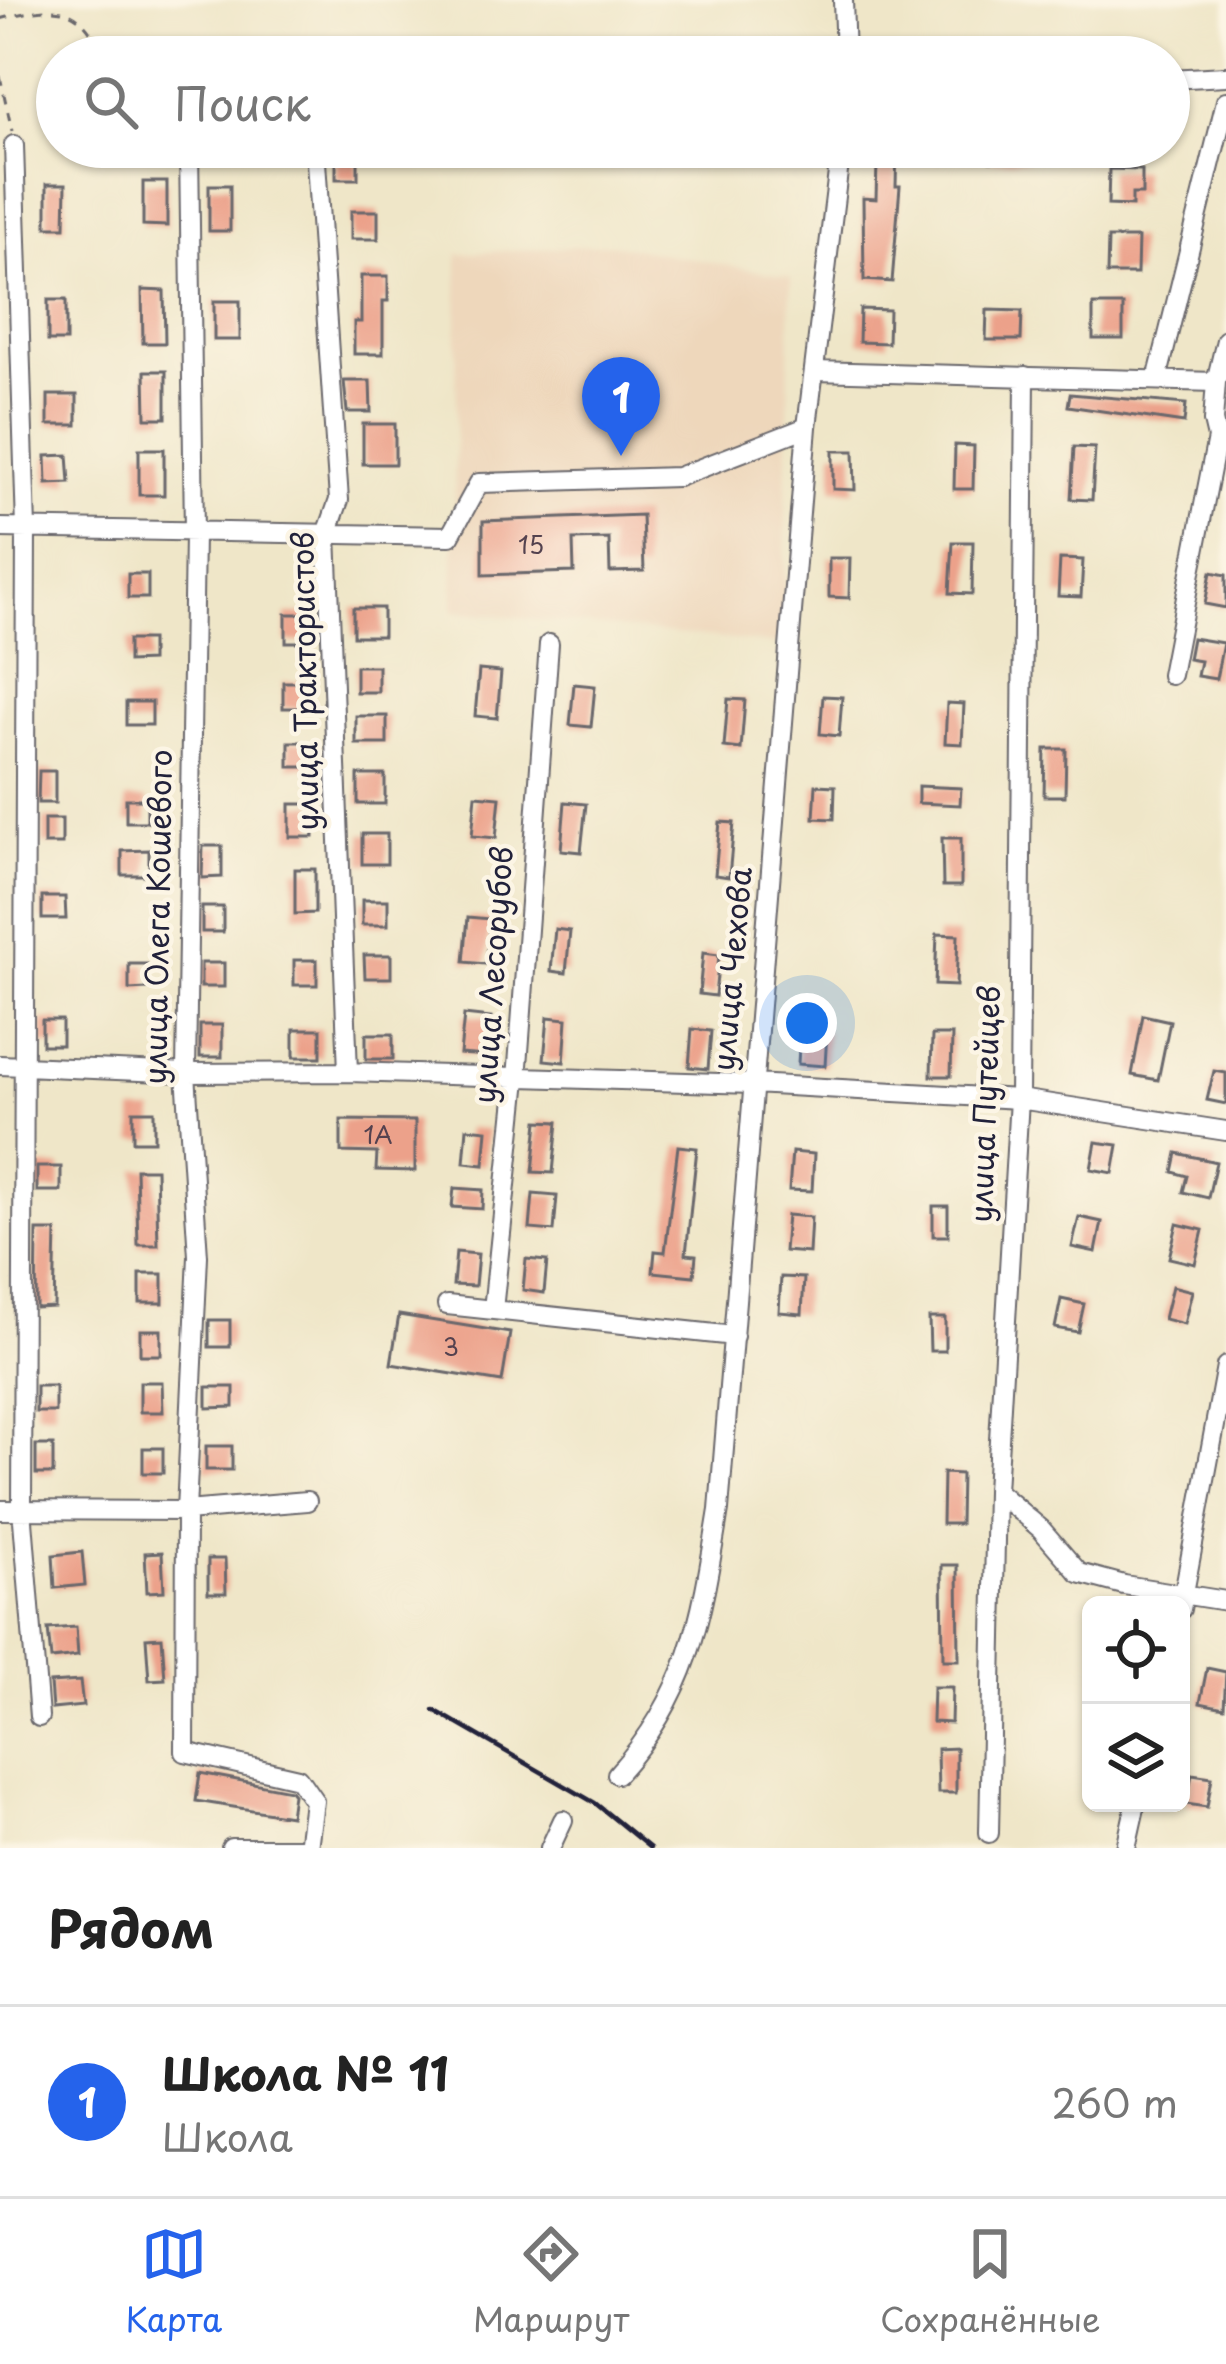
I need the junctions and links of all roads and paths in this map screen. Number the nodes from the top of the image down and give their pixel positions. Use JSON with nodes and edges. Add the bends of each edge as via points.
{"nodes":[{"id":1,"x":843,"y":0,"type":"edge"},
{"id":2,"x":0,"y":19,"type":"edge"},
{"id":3,"x":92,"y":36,"type":"edge"},
{"id":4,"x":844,"y":36,"type":"edge"},
{"id":5,"x":0,"y":76,"type":"edge"},
{"id":6,"x":1226,"y":76,"type":"edge"},
{"id":7,"x":1190,"y":78,"type":"edge"},
{"id":8,"x":1226,"y":101,"type":"edge"},
{"id":9,"x":14,"y":145,"type":"joint"},
{"id":10,"x":189,"y":168,"type":"edge"},
{"id":11,"x":316,"y":168,"type":"edge"},
{"id":12,"x":839,"y":168,"type":"edge"},
{"id":13,"x":1226,"y":340,"type":"edge"},
{"id":14,"x":815,"y":371,"type":"junction"},
{"id":15,"x":1025,"y":376,"type":"junction"},
{"id":16,"x":1157,"y":380,"type":"junction"},
{"id":17,"x":1216,"y":382,"type":"junction"},
{"id":18,"x":807,"y":427,"type":"junction"},
{"id":19,"x":0,"y":528,"type":"edge"},
{"id":20,"x":26,"y":529,"type":"junction"},
{"id":21,"x":194,"y":534,"type":"junction"},
{"id":22,"x":327,"y":534,"type":"junction"},
{"id":23,"x":549,"y":644,"type":"dead end"},
{"id":24,"x":1171,"y":675,"type":"dead end"},
{"id":25,"x":0,"y":1065,"type":"edge"},
{"id":26,"x":23,"y":1065,"type":"junction"},
{"id":27,"x":348,"y":1072,"type":"junction"},
{"id":28,"x":186,"y":1073,"type":"junction"},
{"id":29,"x":517,"y":1078,"type":"junction"},
{"id":30,"x":753,"y":1084,"type":"junction"},
{"id":31,"x":1019,"y":1099,"type":"junction"},
{"id":32,"x":1226,"y":1131,"type":"edge"},
{"id":33,"x":448,"y":1305,"type":"dead end"},
{"id":34,"x":493,"y":1310,"type":"junction"},
{"id":35,"x":734,"y":1336,"type":"junction"},
{"id":36,"x":1226,"y":1366,"type":"edge"},
{"id":37,"x":996,"y":1491,"type":"junction"},
{"id":38,"x":307,"y":1501,"type":"dead end"},
{"id":39,"x":22,"y":1508,"type":"junction"},
{"id":40,"x":0,"y":1510,"type":"edge"},
{"id":41,"x":186,"y":1511,"type":"junction"},
{"id":42,"x":1161,"y":1596,"type":"edge"},
{"id":43,"x":1184,"y":1596,"type":"edge"},
{"id":44,"x":1226,"y":1601,"type":"edge"},
{"id":45,"x":1190,"y":1602,"type":"edge"},
{"id":46,"x":39,"y":1717,"type":"dead end"},
{"id":47,"x":616,"y":1774,"type":"dead end"},
{"id":48,"x":1134,"y":1812,"type":"edge"},
{"id":49,"x":563,"y":1820,"type":"dead end"},
{"id":50,"x":988,"y":1833,"type":"dead end"},
{"id":51,"x":231,"y":1848,"type":"edge"},
{"id":52,"x":308,"y":1848,"type":"edge"},
{"id":53,"x":550,"y":1848,"type":"edge"},
{"id":54,"x":1126,"y":1848,"type":"edge"}],
"edges":[{"from":1,"to":4,"type":"street"},
{"from":2,"to":3,"type":"path","via":[[53,5],[81,18]]},
{"from":5,"to":9,"type":"path"},
{"from":6,"to":7,"type":"street"},
{"from":8,"to":16,"type":"street"},
{"from":9,"to":20,"type":"street"},
{"from":10,"to":21,"type":"street","name":"улица Олега Кошевого"},
{"from":11,"to":22,"type":"street","name":"улица Трактористов","via":[[339,500]]},
{"from":12,"to":14,"type":"street","name":"улица Чехова"},
{"from":13,"to":17,"type":"street"},
{"from":14,"to":15,"type":"street"},
{"from":14,"to":18,"type":"street","name":"улица Чехова"},
{"from":15,"to":16,"type":"street"},
{"from":15,"to":31,"type":"street","name":"улица Путейцев"},
{"from":16,"to":17,"type":"street"},
{"from":17,"to":24,"type":"street","via":[[1216,438]]},
{"from":18,"to":22,"type":"street","via":[[678,477],[479,483],[450,536]]},
{"from":18,"to":30,"type":"street","name":"улица Чехова"},
{"from":19,"to":20,"type":"street"},
{"from":20,"to":21,"type":"street"},
{"from":20,"to":26,"type":"street"},
{"from":21,"to":22,"type":"street"},
{"from":21,"to":28,"type":"street","name":"улица Олега Кошевого"},
{"from":22,"to":27,"type":"street","name":"улица Трактористов"},
{"from":23,"to":29,"type":"street","name":"улица Лесорубов"},
{"from":25,"to":26,"type":"street"},
{"from":26,"to":28,"type":"street"},
{"from":26,"to":39,"type":"street"},
{"from":27,"to":28,"type":"street"},
{"from":27,"to":29,"type":"street"},
{"from":28,"to":41,"type":"street","name":"улица Олега Кошевого","via":[[198,1256]]},
{"from":29,"to":30,"type":"street"},
{"from":29,"to":34,"type":"street","name":"улица Лесорубов"},
{"from":30,"to":31,"type":"street"},
{"from":30,"to":35,"type":"street","name":"улица Чехова"},
{"from":31,"to":32,"type":"street"},
{"from":31,"to":37,"type":"street","name":"улица Путейцев"},
{"from":33,"to":34,"type":"street"},
{"from":34,"to":35,"type":"street"},
{"from":35,"to":47,"type":"street","name":"улица Чехова","via":[[701,1620],[669,1698]]},
{"from":36,"to":43,"type":"street"},
{"from":37,"to":42,"type":"street","via":[[1079,1573]]},
{"from":37,"to":50,"type":"street","name":"улица Путейцев"},
{"from":38,"to":41,"type":"street"},
{"from":39,"to":40,"type":"street"},
{"from":39,"to":41,"type":"street"},
{"from":39,"to":46,"type":"street"},
{"from":41,"to":52,"type":"street","name":"улица Олега Кошевого","via":[[185,1752],[298,1778],[314,1801]]},
{"from":44,"to":45,"type":"street"},
{"from":48,"to":54,"type":"street"},
{"from":49,"to":53,"type":"street"},
{"from":51,"to":52,"type":"street"}]}
